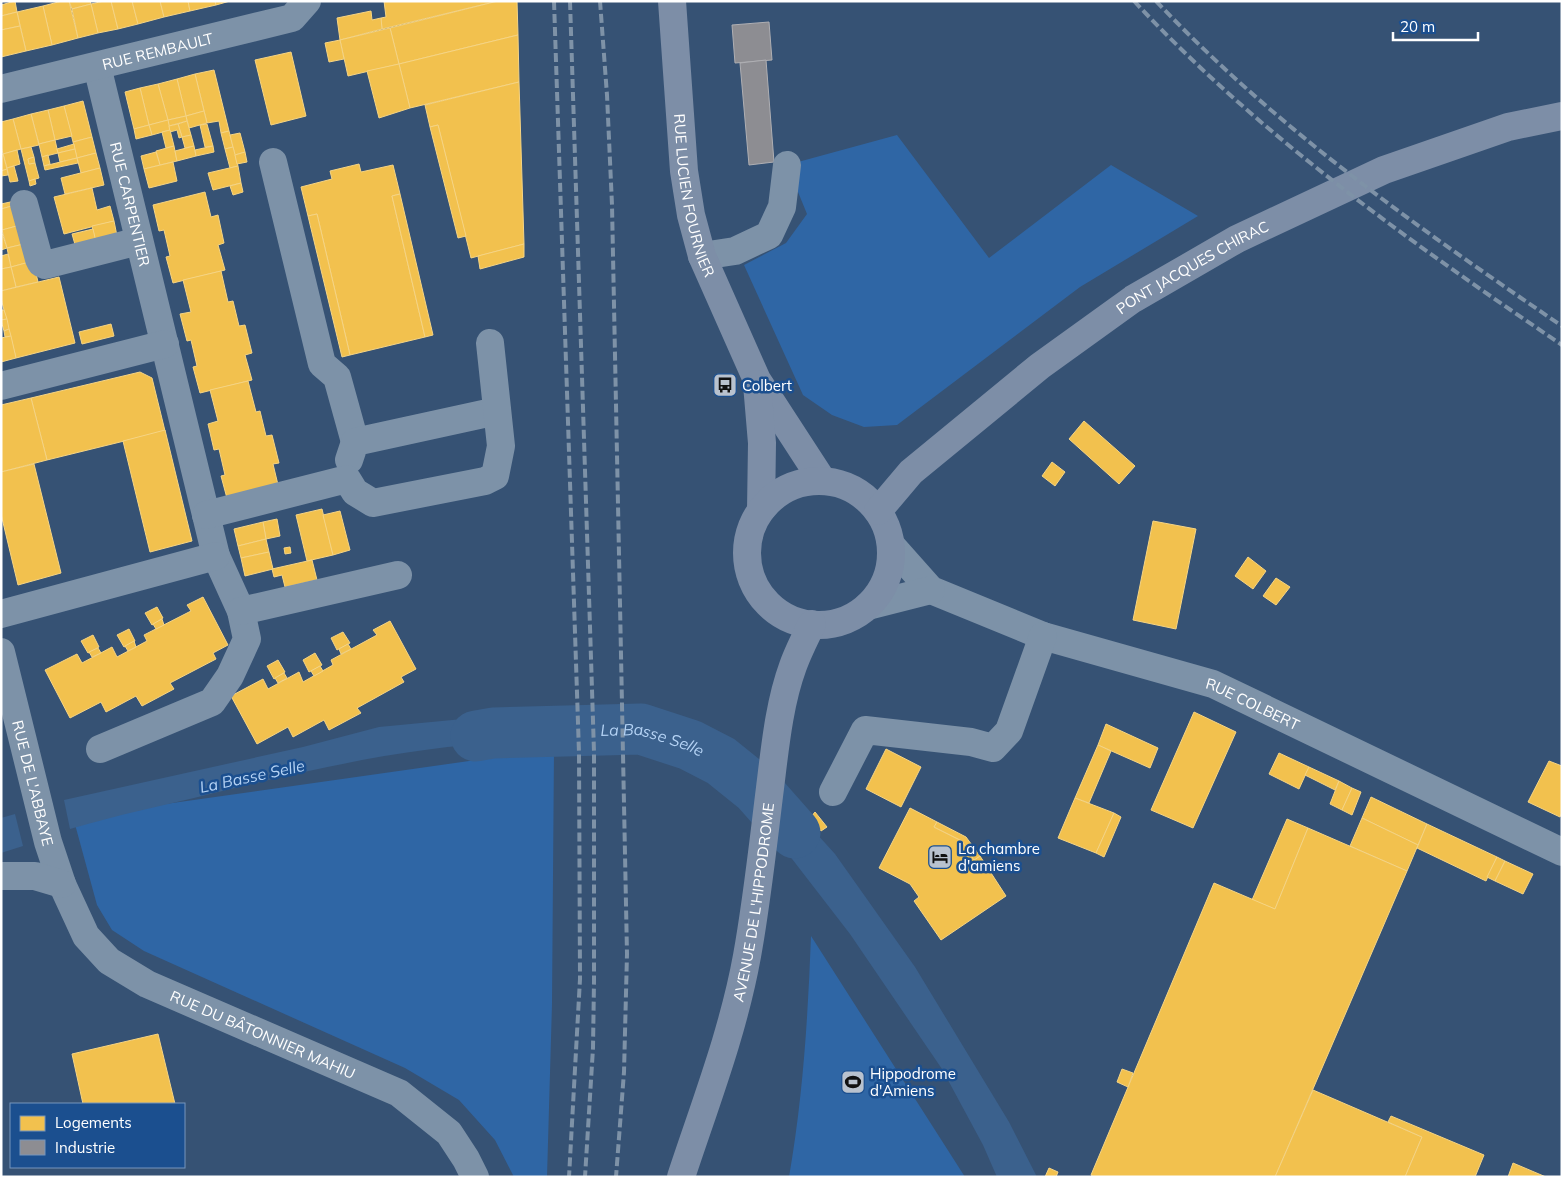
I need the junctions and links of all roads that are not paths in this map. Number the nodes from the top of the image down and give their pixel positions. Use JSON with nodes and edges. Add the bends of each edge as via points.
{"nodes":[{"id":1,"x":672,"y":1,"type":"edge"},
{"id":2,"x":307,"y":2,"type":"edge"},
{"id":3,"x":97,"y":66,"type":"junction"},
{"id":4,"x":1,"y":89,"type":"edge"},
{"id":5,"x":1562,"y":116,"type":"edge"},
{"id":6,"x":273,"y":162,"type":"dead end"},
{"id":7,"x":787,"y":164,"type":"dead end"},
{"id":8,"x":24,"y":204,"type":"dead end"},
{"id":9,"x":139,"y":241,"type":"junction"},
{"id":10,"x":702,"y":256,"type":"junction"},
{"id":11,"x":490,"y":343,"type":"dead end"},
{"id":12,"x":165,"y":344,"type":"junction"},
{"id":13,"x":757,"y":380,"type":"junction"},
{"id":14,"x":1,"y":386,"type":"edge"},
{"id":15,"x":497,"y":410,"type":"junction"},
{"id":16,"x":355,"y":442,"type":"junction"},
{"id":17,"x":347,"y":479,"type":"junction"},
{"id":18,"x":822,"y":480,"type":"junction"},
{"id":19,"x":761,"y":510,"type":"junction"},
{"id":20,"x":878,"y":511,"type":"junction"},
{"id":21,"x":206,"y":515,"type":"junction"},
{"id":22,"x":891,"y":545,"type":"junction"},
{"id":23,"x":216,"y":556,"type":"junction"},
{"id":24,"x":398,"y":576,"type":"dead end"},
{"id":25,"x":931,"y":590,"type":"junction"},
{"id":26,"x":868,"y":606,"type":"junction"},
{"id":27,"x":241,"y":611,"type":"junction"},
{"id":28,"x":1,"y":614,"type":"edge"},
{"id":29,"x":812,"y":624,"type":"junction"},
{"id":30,"x":1042,"y":636,"type":"junction"},
{"id":31,"x":1,"y":652,"type":"edge"},
{"id":32,"x":100,"y":748,"type":"dead end"},
{"id":33,"x":833,"y":792,"type":"dead end"},
{"id":34,"x":1562,"y":852,"type":"edge"},
{"id":35,"x":1,"y":876,"type":"edge"},
{"id":36,"x":62,"y":884,"type":"junction"},
{"id":37,"x":475,"y":1177,"type":"edge"},
{"id":38,"x":680,"y":1177,"type":"edge"}],
"edges":[{"from":1,"to":10,"type":"main road","name":"RUE LUCIEN FOURNIER","via":[[684,172]]},
{"from":2,"to":3,"type":"street","name":"RUE REMBAULT","via":[[292,18]]},
{"from":3,"to":4,"type":"street","name":"RUE REMBAULT"},
{"from":3,"to":9,"type":"street","name":"RUE CARPENTIER"},
{"from":5,"to":20,"type":"main road","name":"PONT JACQUES CHIRAC","via":[[1508,127],[1384,170],[1237,239],[1133,299],[1040,366],[911,472]]},
{"from":6,"to":16,"type":"street","via":[[322,364],[337,377]]},
{"from":7,"to":10,"type":"street","via":[[782,207],[769,235],[735,251]]},
{"from":8,"to":9,"type":"street","via":[[39,259],[45,265]]},
{"from":9,"to":12,"type":"street","name":"RUE CARPENTIER"},
{"from":10,"to":13,"type":"main road","name":"RUE LUCIEN FOURNIER"},
{"from":11,"to":15,"type":"street"},
{"from":12,"to":14,"type":"street"},
{"from":12,"to":21,"type":"street","name":"RUE CARPENTIER"},
{"from":13,"to":18,"type":"main road","name":"RUE LUCIEN FOURNIER"},
{"from":13,"to":19,"type":"main road","name":"RUE LUCIEN FOURNIER","via":[[762,444]]},
{"from":15,"to":16,"type":"street"},
{"from":15,"to":17,"type":"street","via":[[501,446],[495,476],[485,481],[373,503],[354,492]]},
{"from":16,"to":17,"type":"street"},
{"from":17,"to":21,"type":"street"},
{"from":18,"to":19,"type":"main road","via":[[799,483],[778,493]]},
{"from":18,"to":20,"type":"main road","via":[[848,487]]},
{"from":19,"to":29,"type":"main road","via":[[749,529],[746,550],[757,588],[786,617]]},
{"from":20,"to":22,"type":"main road"},
{"from":21,"to":23,"type":"street","name":"RUE CARPENTIER"},
{"from":22,"to":25,"type":"street","name":"RUE COLBERT"},
{"from":22,"to":26,"type":"main road","via":[[889,569],[882,588]]},
{"from":23,"to":27,"type":"street","name":"RUE CARPENTIER"},
{"from":23,"to":28,"type":"street"},
{"from":24,"to":27,"type":"street"},
{"from":25,"to":26,"type":"street"},
{"from":25,"to":30,"type":"street","name":"RUE COLBERT"},
{"from":26,"to":29,"type":"main road","via":[[836,622]]},
{"from":27,"to":32,"type":"street","name":"RUE CARPENTIER","via":[[247,639],[230,676],[212,702]]},
{"from":29,"to":38,"type":"main road","name":"AVENUE DE L'HIPPODROME","via":[[793,666],[784,700],[774,751],[747,956],[732,1023]]},
{"from":30,"to":33,"type":"street","via":[[1009,731],[993,748],[970,742],[865,730]]},
{"from":30,"to":34,"type":"street","name":"RUE COLBERT","via":[[1213,684]]},
{"from":31,"to":36,"type":"street","name":"RUE DE L'ABBAYE","via":[[48,842]]},
{"from":35,"to":36,"type":"street","via":[[35,876]]},
{"from":36,"to":37,"type":"street","name":"RUE DU BÂTONNIER MAHIU","via":[[86,936],[109,961],[148,984],[399,1093],[449,1133]]}]}
